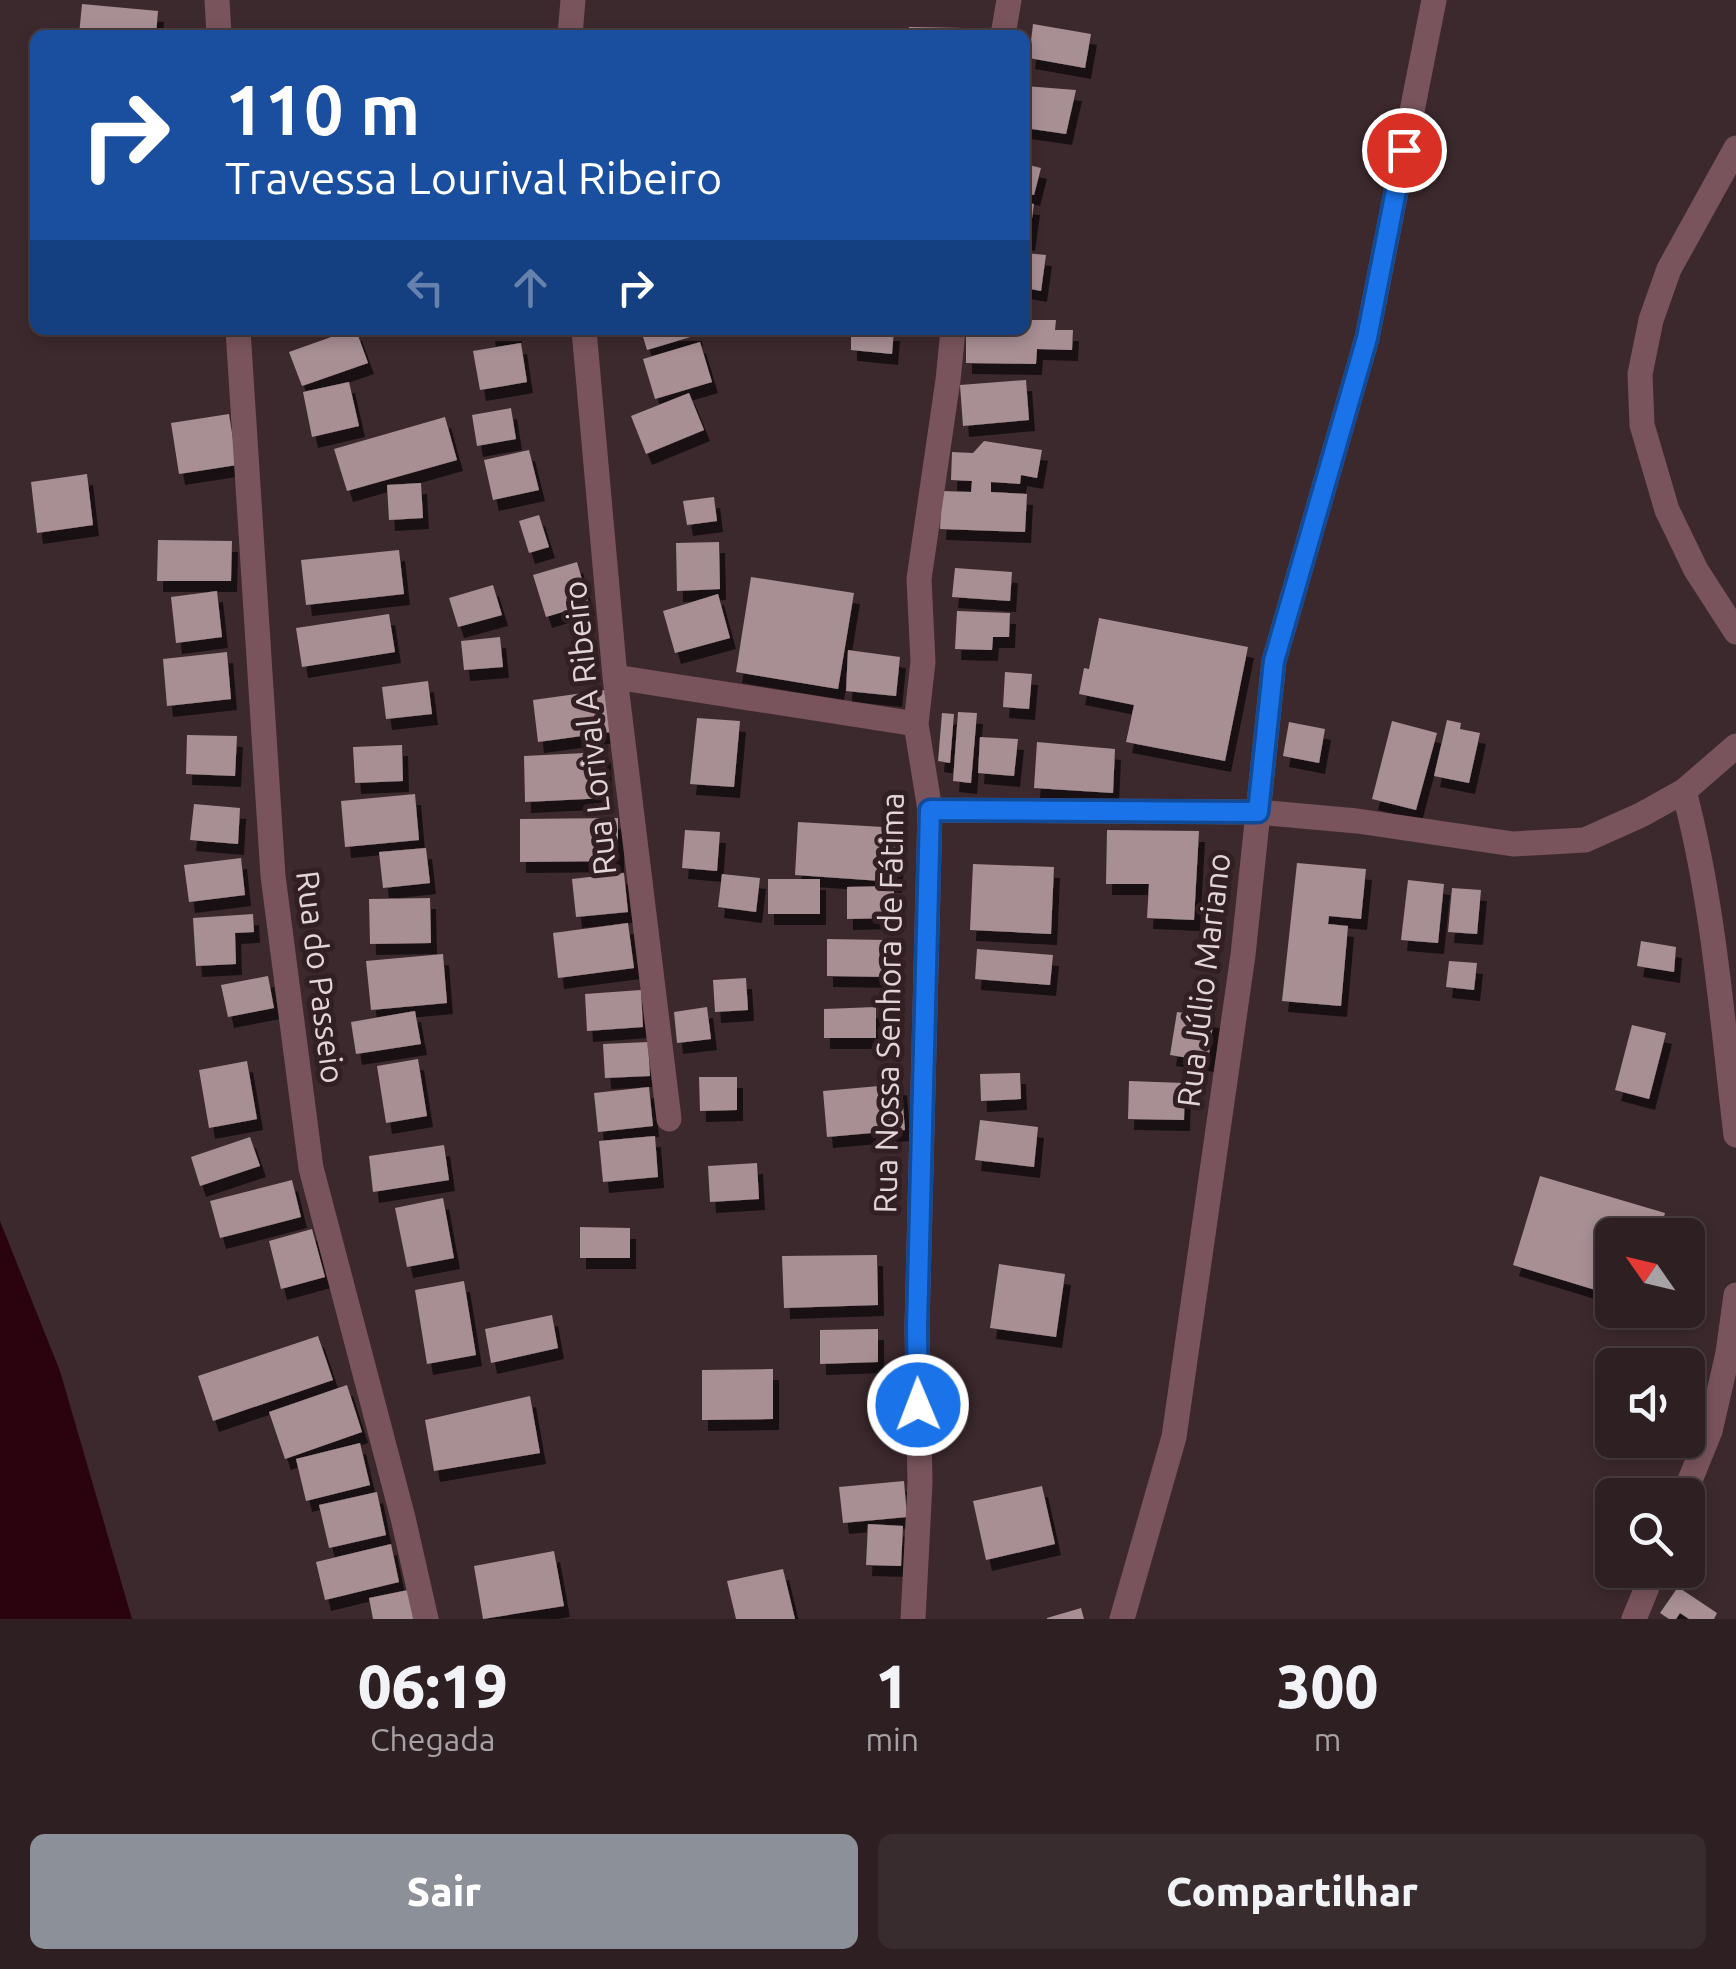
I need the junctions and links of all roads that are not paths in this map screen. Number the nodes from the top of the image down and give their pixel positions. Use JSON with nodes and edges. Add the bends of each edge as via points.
{"nodes":[{"id":1,"x":217,"y":0,"type":"edge"},
{"id":2,"x":573,"y":0,"type":"edge"},
{"id":3,"x":1010,"y":0,"type":"edge"},
{"id":4,"x":1434,"y":0,"type":"edge"},
{"id":5,"x":219,"y":30,"type":"edge"},
{"id":6,"x":570,"y":30,"type":"edge"},
{"id":7,"x":1004,"y":30,"type":"edge"},
{"id":8,"x":1736,"y":148,"type":"edge"},
{"id":9,"x":238,"y":335,"type":"edge"},
{"id":10,"x":584,"y":335,"type":"edge"},
{"id":11,"x":952,"y":335,"type":"edge"},
{"id":12,"x":1736,"y":632,"type":"edge"},
{"id":13,"x":615,"y":677,"type":"junction"},
{"id":14,"x":916,"y":724,"type":"junction"},
{"id":15,"x":1736,"y":746,"type":"edge"},
{"id":16,"x":1684,"y":792,"type":"junction"},
{"id":17,"x":930,"y":810,"type":"junction"},
{"id":18,"x":1258,"y":812,"type":"junction"},
{"id":19,"x":668,"y":1118,"type":"dead end"},
{"id":20,"x":1736,"y":1136,"type":"edge"},
{"id":21,"x":1736,"y":1296,"type":"edge"},
{"id":22,"x":1691,"y":1478,"type":"edge"},
{"id":23,"x":1647,"y":1588,"type":"edge"},
{"id":24,"x":426,"y":1619,"type":"edge"},
{"id":25,"x":912,"y":1619,"type":"edge"},
{"id":26,"x":1122,"y":1619,"type":"edge"},
{"id":27,"x":1634,"y":1619,"type":"edge"}],
"edges":[{"from":1,"to":5,"type":"street"},
{"from":2,"to":6,"type":"street"},
{"from":3,"to":7,"type":"street"},
{"from":4,"to":18,"type":"street","name":"Rua Júlio Mariano","via":[[1367,338],[1274,661]]},
{"from":8,"to":12,"type":"street","via":[[1669,269],[1640,374],[1642,424],[1667,510]]},
{"from":9,"to":24,"type":"street","name":"Rua do Passeio","via":[[274,876],[311,1168]]},
{"from":10,"to":13,"type":"street","name":"Rua Lorival A Ribeiro"},
{"from":11,"to":14,"type":"street","name":"Rua Nossa Senhora de Fátima","via":[[919,579],[923,662]]},
{"from":13,"to":14,"type":"street"},
{"from":13,"to":19,"type":"street","name":"Rua Lorival A Ribeiro"},
{"from":14,"to":17,"type":"street","name":"Rua Nossa Senhora de Fátima"},
{"from":15,"to":16,"type":"street"},
{"from":16,"to":18,"type":"street","via":[[1585,840],[1513,844]]},
{"from":16,"to":20,"type":"street","via":[[1711,922]]},
{"from":17,"to":18,"type":"street"},
{"from":17,"to":25,"type":"street","name":"Rua Nossa Senhora de Fátima"},
{"from":18,"to":26,"type":"street","name":"Rua Júlio Mariano","via":[[1244,955],[1174,1437]]},
{"from":21,"to":22,"type":"street","via":[[1710,1430]]},
{"from":23,"to":27,"type":"street"}]}
